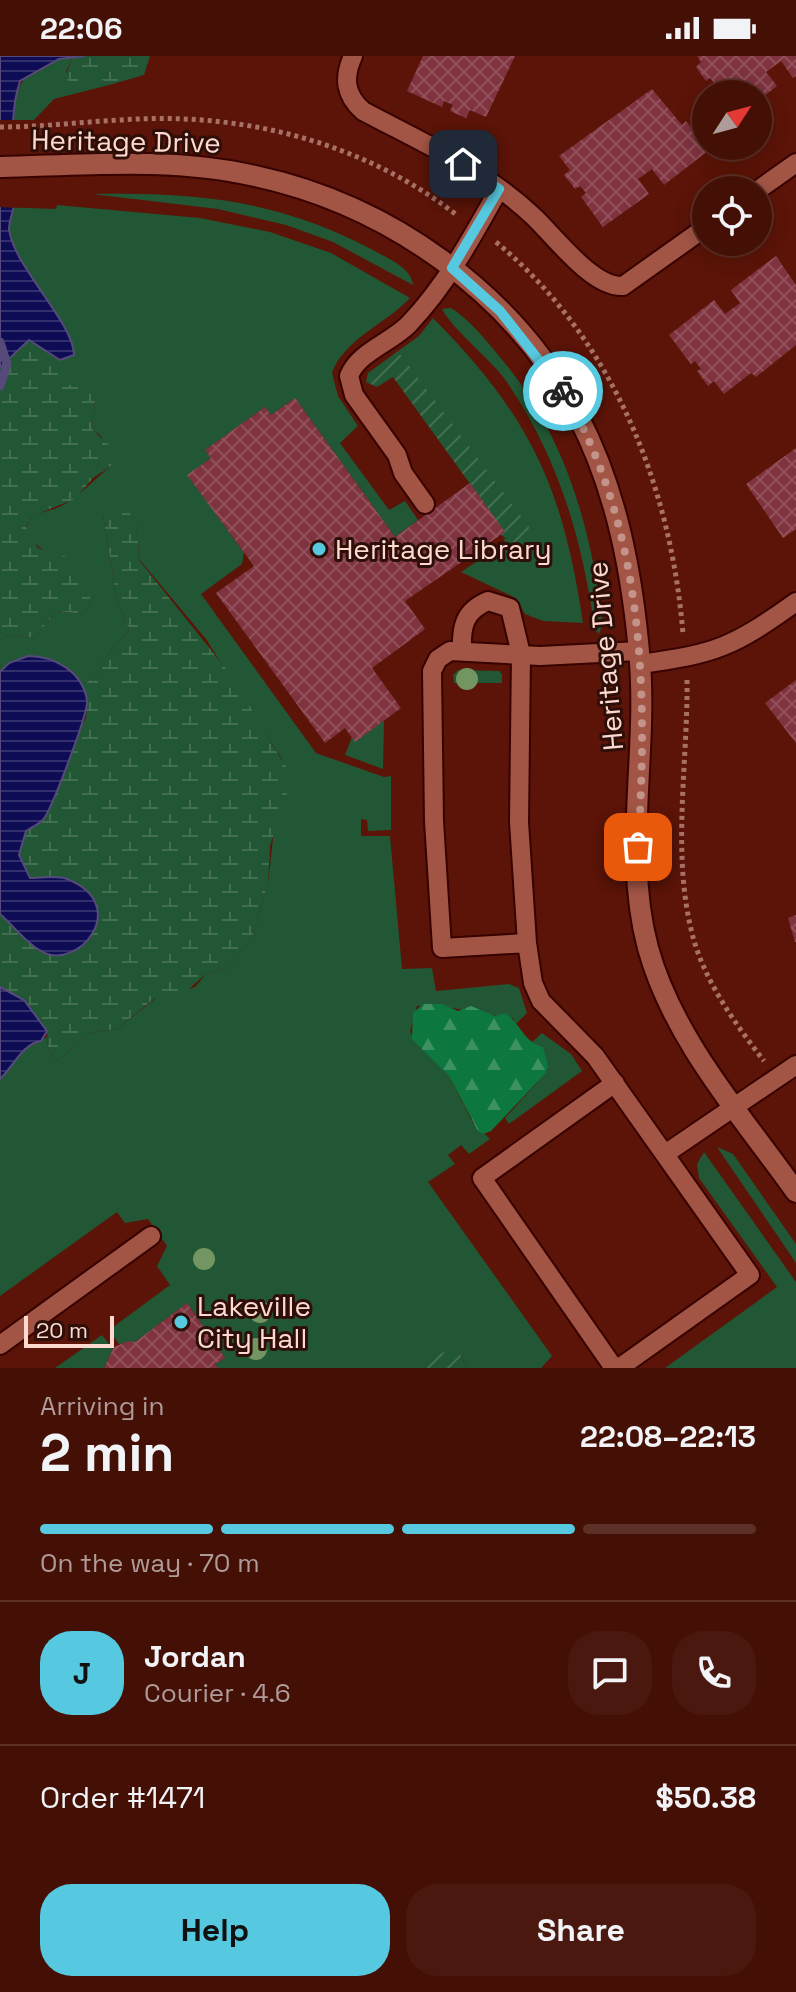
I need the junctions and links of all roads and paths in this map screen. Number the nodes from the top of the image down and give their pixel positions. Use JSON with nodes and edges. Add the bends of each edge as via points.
{"nodes":[{"id":1,"x":353,"y":56,"type":"edge"},
{"id":2,"x":0,"y":127,"type":"edge"},
{"id":3,"x":796,"y":163,"type":"edge"},
{"id":4,"x":0,"y":167,"type":"edge"},
{"id":5,"x":772,"y":180,"type":"edge"},
{"id":6,"x":499,"y":189,"type":"junction"},
{"id":7,"x":476,"y":230,"type":"junction"},
{"id":8,"x":692,"y":237,"type":"edge"},
{"id":9,"x":452,"y":268,"type":"junction"},
{"id":10,"x":425,"y":504,"type":"dead end"},
{"id":11,"x":796,"y":602,"type":"edge"},
{"id":12,"x":462,"y":651,"type":"junction"},
{"id":13,"x":521,"y":654,"type":"junction"},
{"id":14,"x":639,"y":657,"type":"junction"},
{"id":15,"x":685,"y":658,"type":"junction"},
{"id":16,"x":527,"y":943,"type":"junction"},
{"id":17,"x":796,"y":1065,"type":"edge"},
{"id":18,"x":777,"y":1077,"type":"junction"},
{"id":19,"x":615,"y":1083,"type":"junction"},
{"id":20,"x":735,"y":1105,"type":"junction"},
{"id":21,"x":665,"y":1154,"type":"junction"},
{"id":22,"x":796,"y":1192,"type":"edge"},
{"id":23,"x":151,"y":1236,"type":"dead end"},
{"id":24,"x":0,"y":1345,"type":"edge"},
{"id":25,"x":617,"y":1368,"type":"edge"}],
"edges":[{"from":1,"to":6,"type":"lane","via":[[346,87],[352,101]]},
{"from":2,"to":7,"type":"path","via":[[160,119],[243,125],[302,137],[387,168]]},
{"from":3,"to":5,"type":"lane"},
{"from":4,"to":9,"type":"street","name":"Heritage Drive","via":[[176,166],[271,179],[371,215]]},
{"from":6,"to":7,"type":"lane"},
{"from":6,"to":8,"type":"lane","via":[[611,287],[623,286]]},
{"from":7,"to":9,"type":"lane"},
{"from":7,"to":15,"type":"path","via":[[498,244],[573,324],[629,415],[648,460],[671,544]]},
{"from":9,"to":10,"type":"lane","via":[[409,324],[357,363],[349,376],[354,395]]},
{"from":9,"to":14,"type":"street","name":"Heritage Drive","via":[[525,340],[578,416],[621,533]]},
{"from":11,"to":15,"type":"lane","via":[[747,638]]},
{"from":12,"to":13,"type":"lane"},
{"from":12,"to":13,"type":"lane","via":[[466,617],[479,605],[495,601],[514,615]]},
{"from":12,"to":16,"type":"lane","via":[[443,655],[432,671],[442,948]]},
{"from":13,"to":14,"type":"lane"},
{"from":13,"to":16,"type":"lane","via":[[519,822]]},
{"from":14,"to":15,"type":"lane"},
{"from":14,"to":20,"type":"street","name":"Heritage Drive","via":[[642,765],[636,866],[648,948],[683,1030]]},
{"from":15,"to":18,"type":"path","via":[[683,883],[691,932],[734,1021]]},
{"from":16,"to":19,"type":"lane","via":[[541,1001]]},
{"from":17,"to":18,"type":"lane"},
{"from":18,"to":20,"type":"lane"},
{"from":19,"to":21,"type":"lane"},
{"from":19,"to":25,"type":"lane","via":[[482,1178]]},
{"from":20,"to":21,"type":"lane"},
{"from":20,"to":22,"type":"street","name":"Heritage Drive"},
{"from":21,"to":25,"type":"lane","via":[[750,1275]]},
{"from":23,"to":24,"type":"lane"}]}
